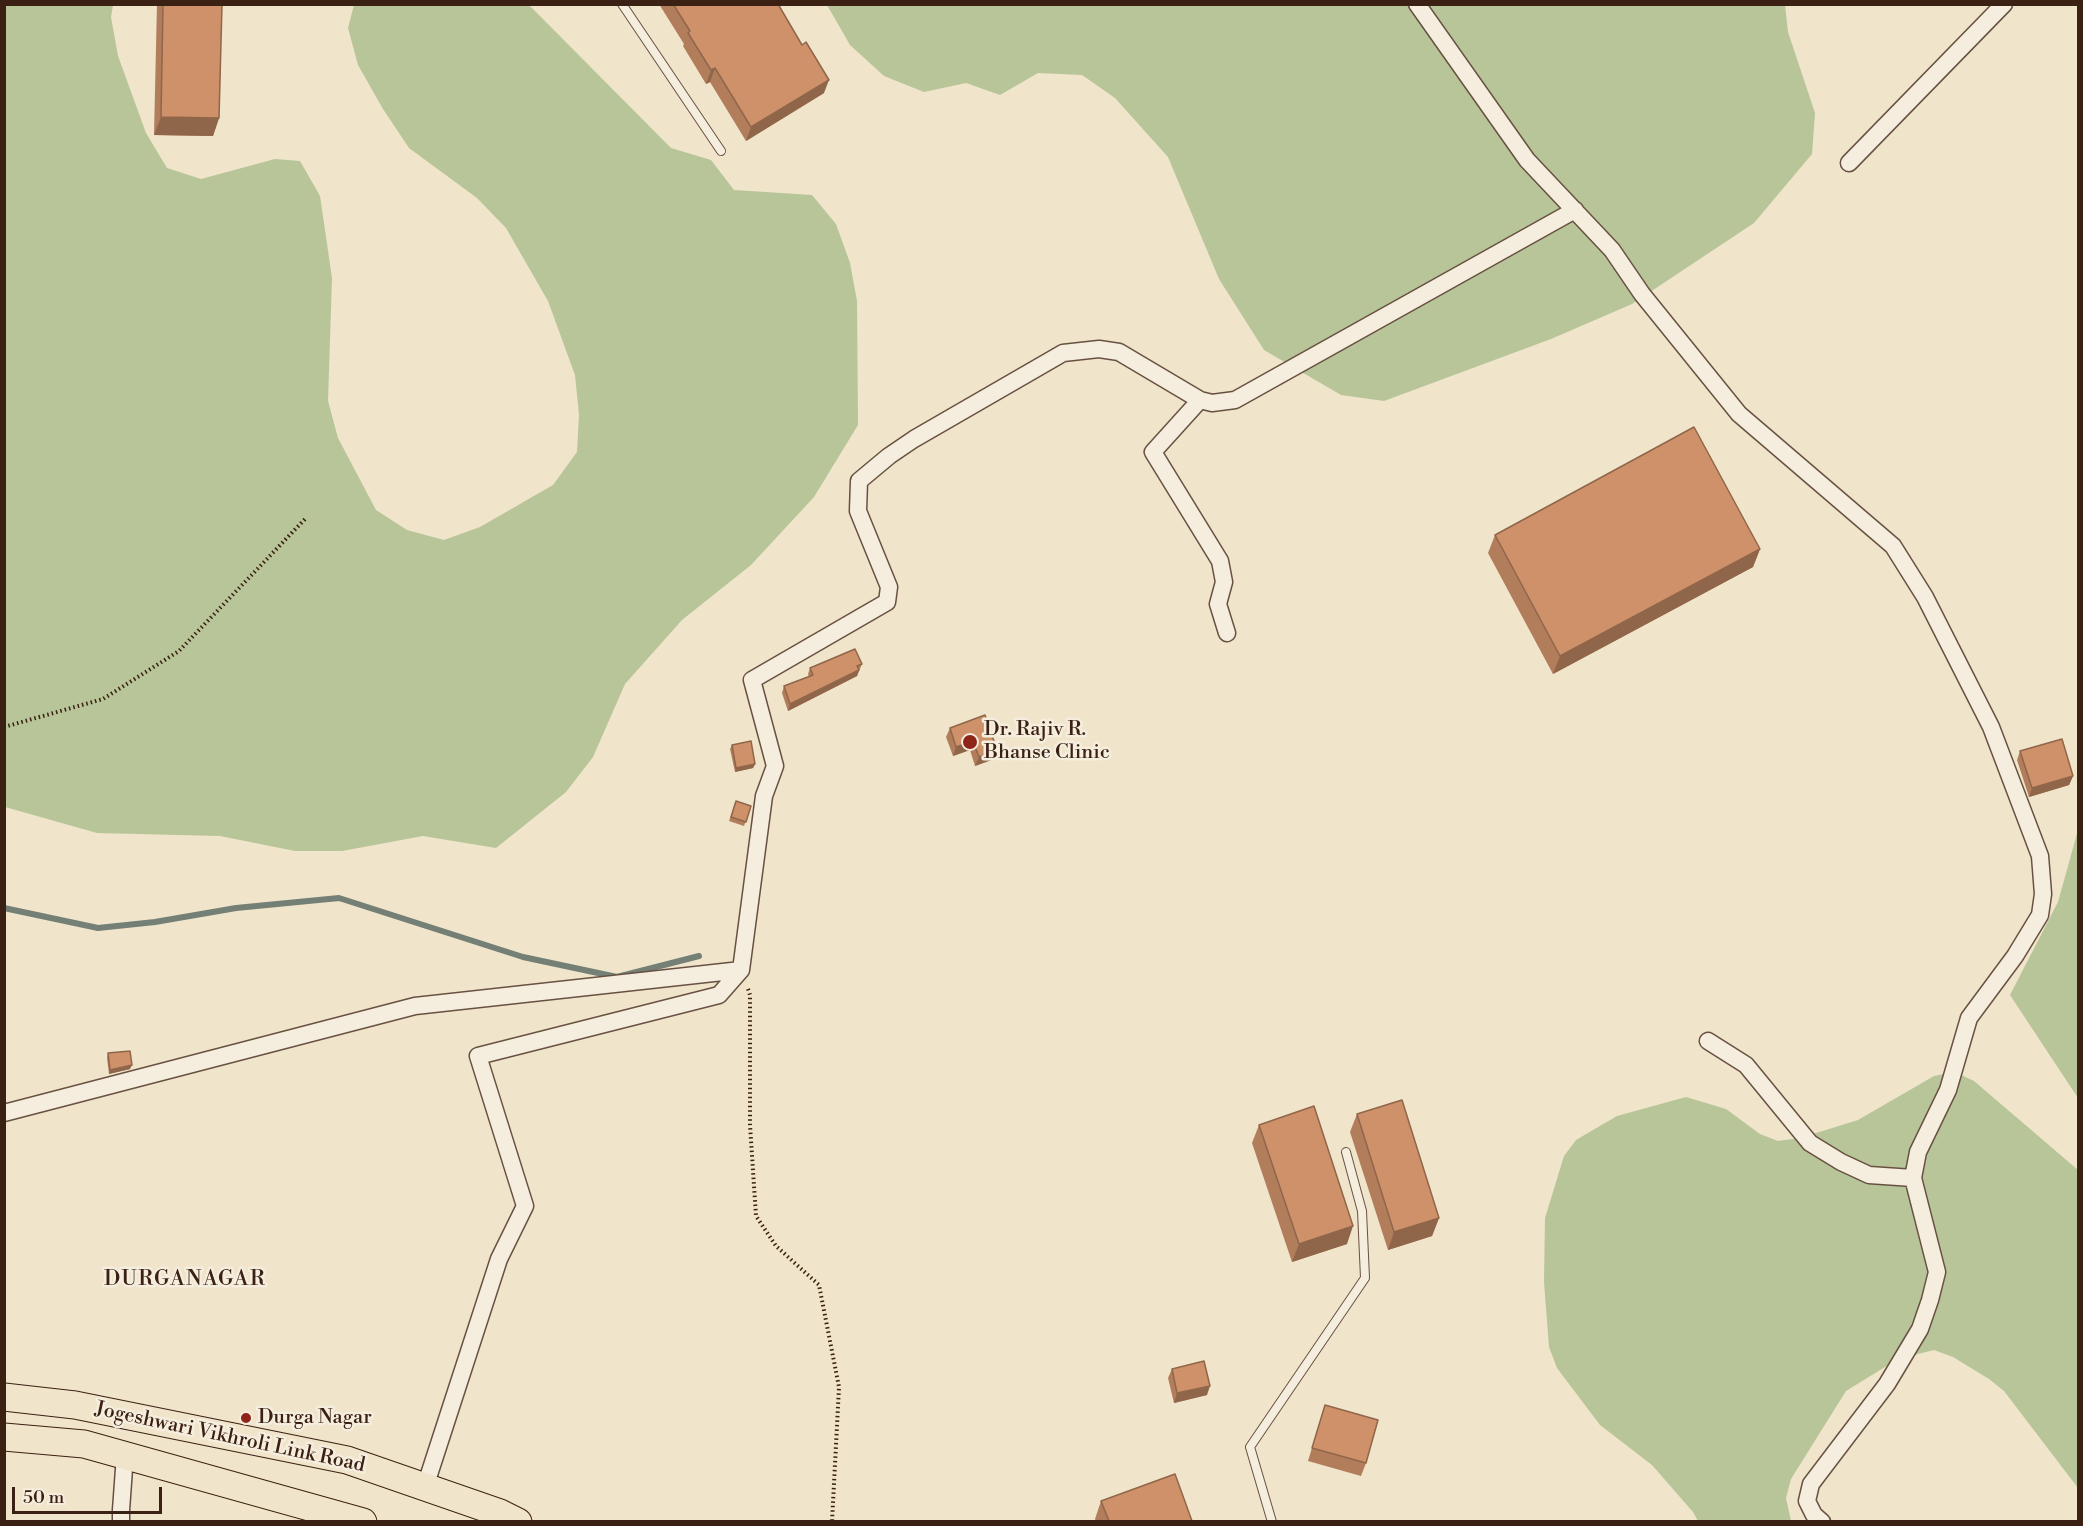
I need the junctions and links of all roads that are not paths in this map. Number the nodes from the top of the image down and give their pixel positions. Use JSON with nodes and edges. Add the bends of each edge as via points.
{"nodes":[{"id":1,"x":622,"y":4,"type":"edge"},
{"id":2,"x":1416,"y":4,"type":"edge"},
{"id":3,"x":2004,"y":4,"type":"edge"},
{"id":4,"x":721,"y":151,"type":"dead end"},
{"id":5,"x":1849,"y":163,"type":"dead end"},
{"id":6,"x":1575,"y":210,"type":"junction"},
{"id":7,"x":1200,"y":400,"type":"junction"},
{"id":8,"x":1227,"y":633,"type":"dead end"},
{"id":9,"x":741,"y":970,"type":"junction"},
{"id":10,"x":1708,"y":1041,"type":"dead end"},
{"id":11,"x":4,"y":1113,"type":"edge"},
{"id":12,"x":1347,"y":1152,"type":"dead end"},
{"id":13,"x":1912,"y":1178,"type":"junction"},
{"id":14,"x":4,"y":1397,"type":"edge"},
{"id":15,"x":4,"y":1437,"type":"edge"},
{"id":16,"x":125,"y":1455,"type":"junction"},
{"id":17,"x":425,"y":1487,"type":"junction"},
{"id":18,"x":121,"y":1521,"type":"edge"},
{"id":19,"x":363,"y":1521,"type":"edge"},
{"id":20,"x":518,"y":1521,"type":"edge"},
{"id":21,"x":1272,"y":1521,"type":"edge"},
{"id":22,"x":1822,"y":1521,"type":"edge"}],
"edges":[{"from":1,"to":4,"type":"lane"},
{"from":2,"to":6,"type":"street","via":[[1527,160]]},
{"from":3,"to":5,"type":"street"},
{"from":6,"to":7,"type":"street","via":[[1235,400]]},
{"from":6,"to":13,"type":"street","via":[[1612,250],[1648,302],[1739,414],[1893,546],[1925,597],[1991,728],[2040,856],[2040,915],[1969,1018],[1948,1090],[1918,1152]]},
{"from":7,"to":8,"type":"street","via":[[1154,452],[1220,561],[1224,582],[1218,604]]},
{"from":7,"to":9,"type":"street","via":[[1119,351],[1063,353],[914,439],[859,481],[858,511],[889,588],[887,602],[752,680],[775,766],[764,796]]},
{"from":9,"to":11,"type":"street","via":[[415,1006]]},
{"from":9,"to":17,"type":"street","via":[[719,995],[478,1056],[525,1206],[499,1259]]},
{"from":10,"to":13,"type":"street","via":[[1746,1065],[1810,1143],[1869,1175]]},
{"from":12,"to":21,"type":"lane","via":[[1362,1211],[1365,1278],[1250,1447]]},
{"from":13,"to":22,"type":"street","via":[[1937,1272],[1930,1300],[1920,1329],[1887,1384],[1811,1484],[1807,1501]]},
{"from":14,"to":17,"type":"main road","name":"Jogeshwari Vikhroli Link Road","via":[[75,1405],[347,1460]]},
{"from":15,"to":16,"type":"main road","via":[[84,1444]]},
{"from":16,"to":18,"type":"street"},
{"from":16,"to":19,"type":"main road"},
{"from":17,"to":20,"type":"main road","name":"Jogeshwari Vikhroli Link Road"}]}
